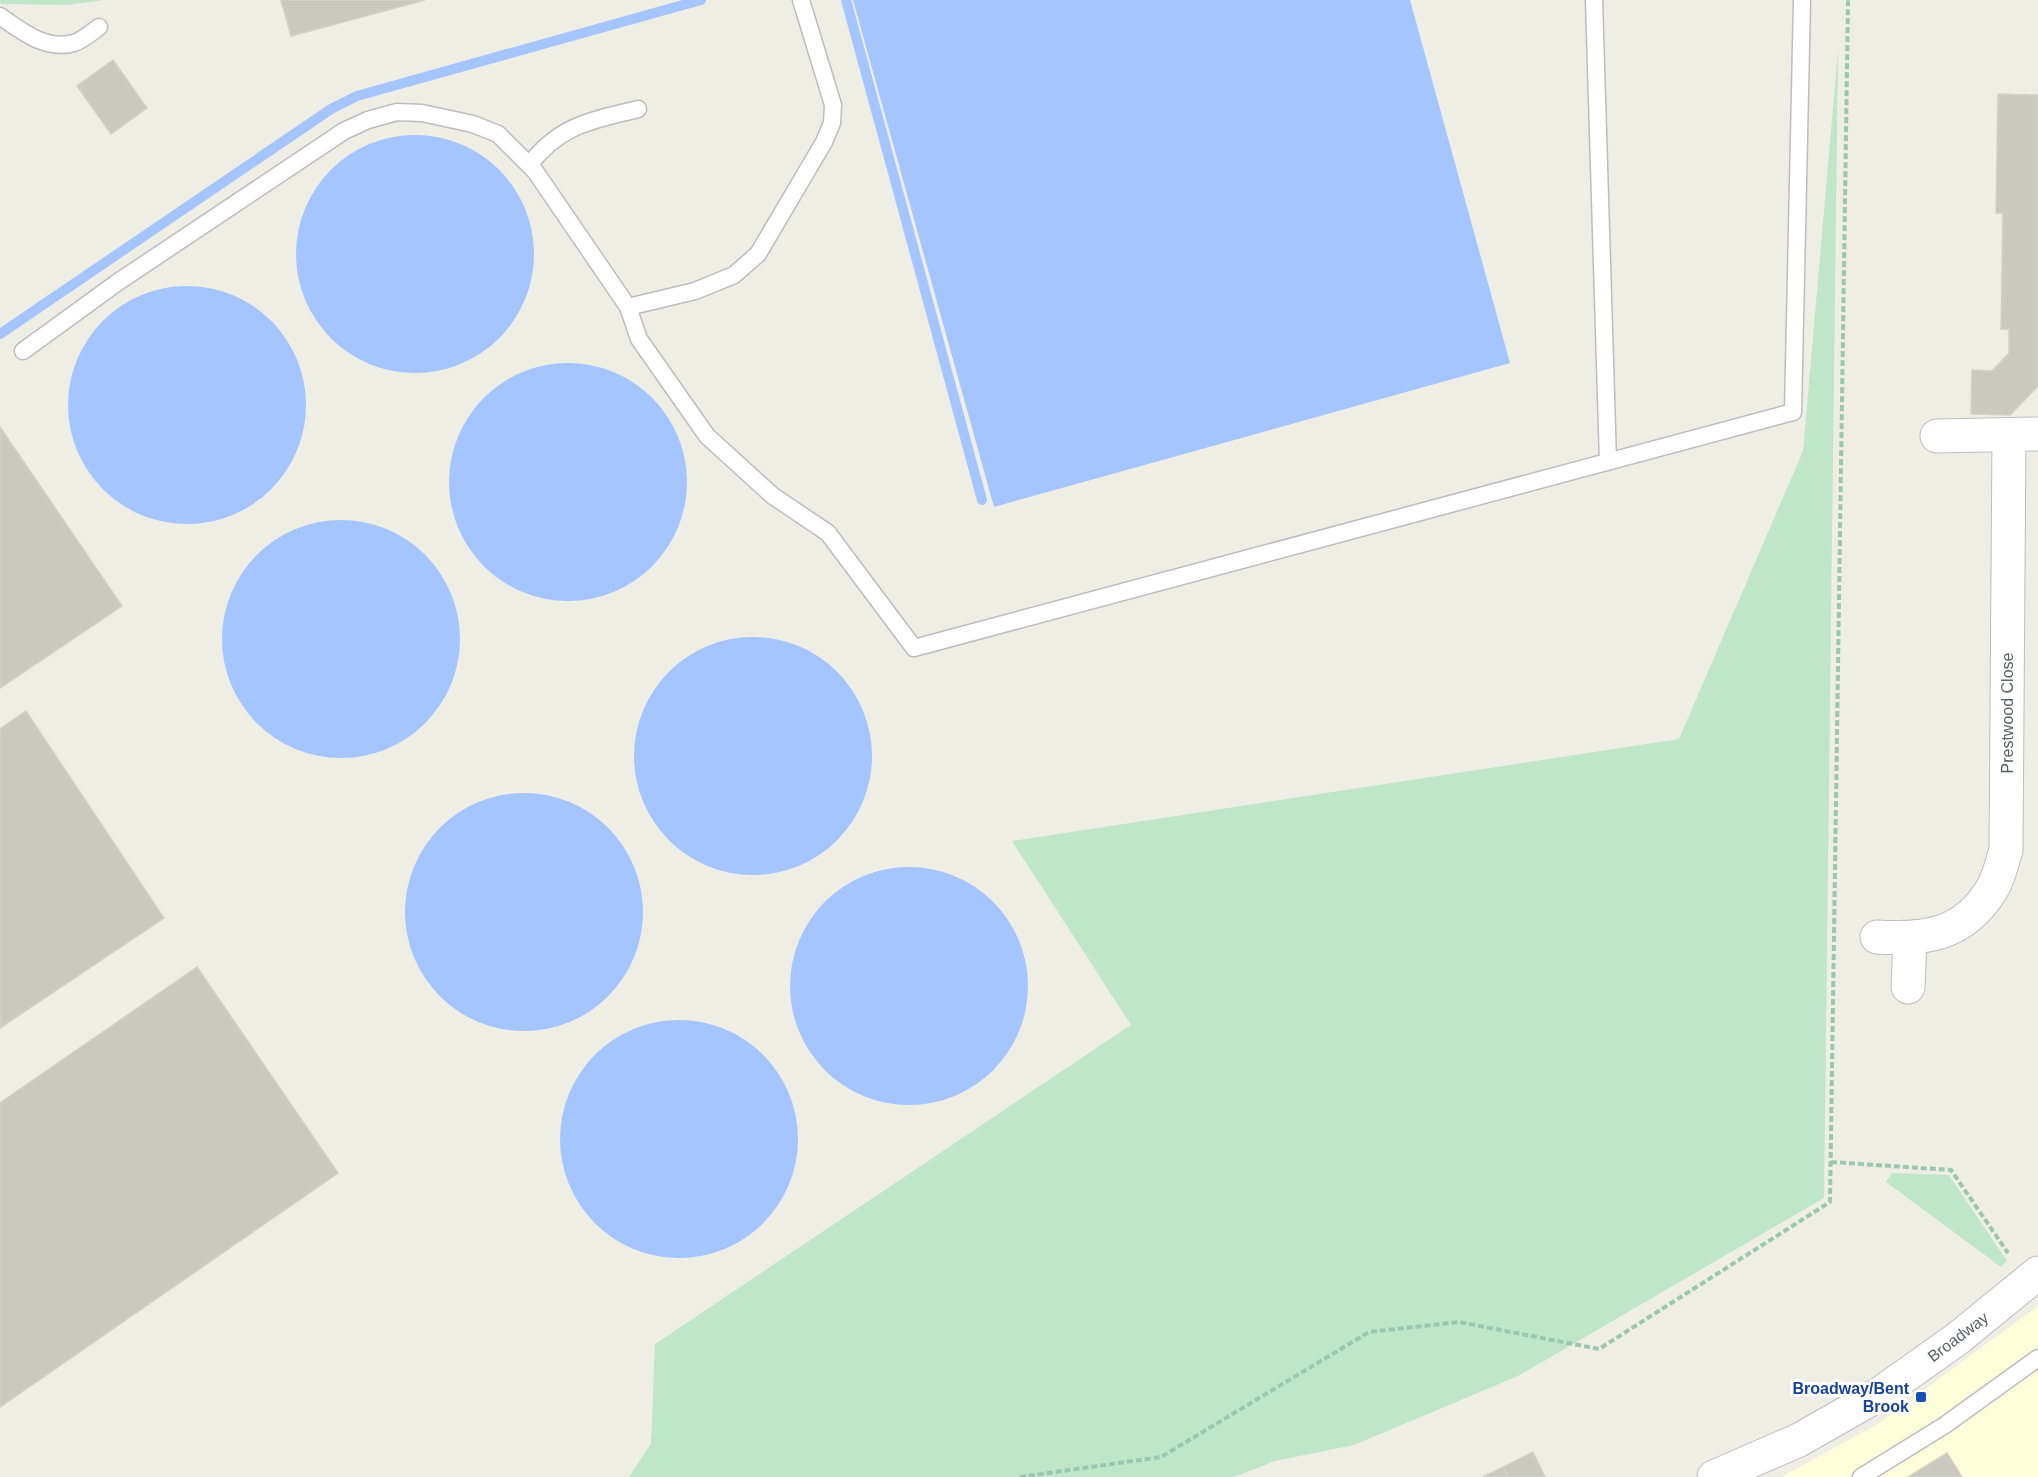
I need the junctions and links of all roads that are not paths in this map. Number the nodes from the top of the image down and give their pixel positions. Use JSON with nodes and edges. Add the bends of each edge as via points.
{"nodes":[{"id":1,"x":801,"y":0,"type":"edge"},
{"id":2,"x":1594,"y":0,"type":"edge"},
{"id":3,"x":1802,"y":0,"type":"edge"},
{"id":4,"x":0,"y":16,"type":"edge"},
{"id":5,"x":99,"y":27,"type":"dead end"},
{"id":6,"x":638,"y":109,"type":"dead end"},
{"id":7,"x":529,"y":165,"type":"junction"},
{"id":8,"x":628,"y":307,"type":"junction"},
{"id":9,"x":23,"y":351,"type":"dead end"},
{"id":10,"x":2024,"y":434,"type":"edge"},
{"id":11,"x":1937,"y":436,"type":"dead end"},
{"id":12,"x":1608,"y":462,"type":"junction"},
{"id":13,"x":1876,"y":937,"type":"dead end"},
{"id":14,"x":1910,"y":939,"type":"junction"},
{"id":15,"x":1908,"y":987,"type":"dead end"},
{"id":16,"x":2033,"y":1282,"type":"edge"},
{"id":17,"x":2038,"y":1358,"type":"edge"},
{"id":18,"x":1728,"y":1474,"type":"edge"},
{"id":19,"x":1861,"y":1477,"type":"edge"}],
"edges":[{"from":1,"to":8,"type":"lane","via":[[832,105],[832,123],[824,142],[758,254],[734,275],[695,291]]},
{"from":2,"to":12,"type":"lane"},
{"from":3,"to":12,"type":"lane","via":[[1792,412]]},
{"from":4,"to":5,"type":"lane","via":[[28,36],[51,44],[74,43]]},
{"from":6,"to":7,"type":"lane","via":[[579,124],[556,137]]},
{"from":7,"to":8,"type":"lane"},
{"from":7,"to":9,"type":"lane","via":[[498,134],[473,124],[397,112],[368,120],[334,137]]},
{"from":8,"to":12,"type":"lane","via":[[639,339],[707,436],[773,496],[828,533],[914,648]]},
{"from":10,"to":11,"type":"street","name":"Prestwood Close"},
{"from":10,"to":14,"type":"street","name":"Prestwood Close","via":[[2006,850],[1993,888],[1972,915],[1941,933]]},
{"from":13,"to":14,"type":"street","name":"Prestwood Close"},
{"from":14,"to":15,"type":"street"},
{"from":16,"to":18,"type":"street","name":"Broadway","via":[[1878,1395],[1800,1440]]},
{"from":17,"to":19,"type":"lane","via":[[1945,1425]]}]}
